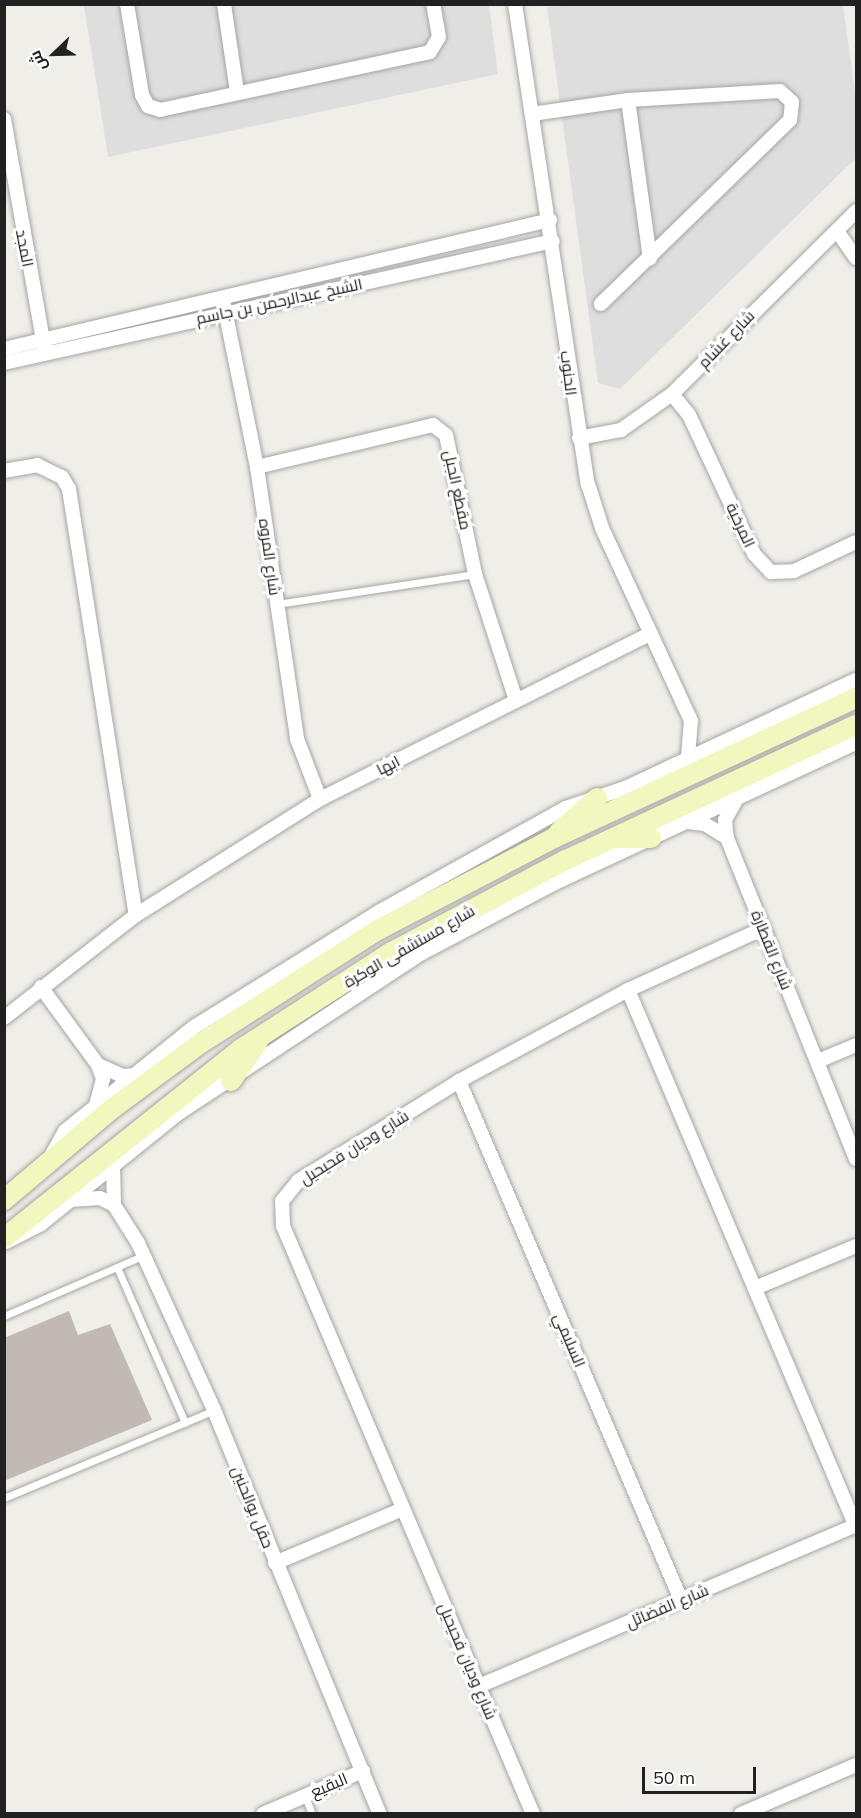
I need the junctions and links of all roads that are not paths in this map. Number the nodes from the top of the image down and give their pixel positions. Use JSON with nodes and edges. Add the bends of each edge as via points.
{"nodes":[{"id":1,"x":127,"y":4,"type":"edge"},
{"id":2,"x":224,"y":4,"type":"edge"},
{"id":3,"x":433,"y":4,"type":"edge"},
{"id":4,"x":515,"y":4,"type":"edge"},
{"id":5,"x":237,"y":92,"type":"junction"},
{"id":6,"x":628,"y":100,"type":"junction"},
{"id":7,"x":532,"y":114,"type":"junction"},
{"id":8,"x":4,"y":119,"type":"edge"},
{"id":9,"x":856,"y":211,"type":"edge"},
{"id":10,"x":550,"y":220,"type":"junction"},
{"id":11,"x":837,"y":231,"type":"junction"},
{"id":12,"x":554,"y":241,"type":"junction"},
{"id":13,"x":650,"y":258,"type":"junction"},
{"id":14,"x":856,"y":258,"type":"edge"},
{"id":15,"x":223,"y":298,"type":"junction"},
{"id":16,"x":601,"y":304,"type":"dead end"},
{"id":17,"x":226,"y":313,"type":"junction"},
{"id":18,"x":44,"y":347,"type":"junction"},
{"id":19,"x":4,"y":349,"type":"edge"},
{"id":20,"x":4,"y":363,"type":"edge"},
{"id":21,"x":672,"y":394,"type":"junction"},
{"id":22,"x":579,"y":438,"type":"junction"},
{"id":23,"x":257,"y":467,"type":"junction"},
{"id":24,"x":4,"y":471,"type":"edge"},
{"id":25,"x":856,"y":542,"type":"edge"},
{"id":26,"x":476,"y":574,"type":"junction"},
{"id":27,"x":277,"y":604,"type":"junction"},
{"id":28,"x":651,"y":633,"type":"junction"},
{"id":29,"x":856,"y":680,"type":"edge"},
{"id":30,"x":856,"y":698,"type":"edge"},
{"id":31,"x":516,"y":700,"type":"junction"},
{"id":32,"x":691,"y":721,"type":"junction"},
{"id":33,"x":856,"y":725,"type":"edge"},
{"id":34,"x":720,"y":740,"type":"junction"},
{"id":35,"x":856,"y":743,"type":"edge"},
{"id":36,"x":688,"y":755,"type":"junction"},
{"id":37,"x":597,"y":798,"type":"junction"},
{"id":38,"x":737,"y":798,"type":"junction"},
{"id":39,"x":320,"y":799,"type":"junction"},
{"id":40,"x":688,"y":822,"type":"junction"},
{"id":41,"x":554,"y":838,"type":"junction"},
{"id":42,"x":612,"y":838,"type":"junction"},
{"id":43,"x":651,"y":838,"type":"junction"},
{"id":44,"x":727,"y":838,"type":"junction"},
{"id":45,"x":136,"y":915,"type":"junction"},
{"id":46,"x":764,"y":928,"type":"junction"},
{"id":47,"x":41,"y":987,"type":"junction"},
{"id":48,"x":628,"y":990,"type":"junction"},
{"id":49,"x":4,"y":1018,"type":"edge"},
{"id":50,"x":265,"y":1032,"type":"junction"},
{"id":51,"x":201,"y":1043,"type":"junction"},
{"id":52,"x":856,"y":1045,"type":"edge"},
{"id":53,"x":163,"y":1053,"type":"junction"},
{"id":54,"x":818,"y":1062,"type":"junction"},
{"id":55,"x":98,"y":1065,"type":"junction"},
{"id":56,"x":136,"y":1074,"type":"junction"},
{"id":57,"x":459,"y":1081,"type":"junction"},
{"id":58,"x":231,"y":1082,"type":"junction"},
{"id":59,"x":95,"y":1107,"type":"junction"},
{"id":60,"x":856,"y":1159,"type":"edge"},
{"id":61,"x":49,"y":1160,"type":"junction"},
{"id":62,"x":112,"y":1164,"type":"junction"},
{"id":63,"x":4,"y":1200,"type":"edge"},
{"id":64,"x":69,"y":1200,"type":"junction"},
{"id":65,"x":114,"y":1205,"type":"junction"},
{"id":66,"x":4,"y":1238,"type":"edge"},
{"id":67,"x":4,"y":1243,"type":"edge"},
{"id":68,"x":856,"y":1246,"type":"edge"},
{"id":69,"x":144,"y":1255,"type":"junction"},
{"id":70,"x":117,"y":1267,"type":"junction"},
{"id":71,"x":755,"y":1288,"type":"junction"},
{"id":72,"x":4,"y":1316,"type":"edge"},
{"id":73,"x":214,"y":1410,"type":"junction"},
{"id":74,"x":185,"y":1423,"type":"junction"},
{"id":75,"x":4,"y":1498,"type":"edge"},
{"id":76,"x":403,"y":1509,"type":"junction"},
{"id":77,"x":856,"y":1526,"type":"edge"},
{"id":78,"x":275,"y":1563,"type":"junction"},
{"id":79,"x":681,"y":1600,"type":"junction"},
{"id":80,"x":478,"y":1686,"type":"junction"},
{"id":81,"x":856,"y":1765,"type":"edge"},
{"id":82,"x":363,"y":1771,"type":"junction"},
{"id":83,"x":305,"y":1796,"type":"junction"},
{"id":84,"x":263,"y":1814,"type":"edge"},
{"id":85,"x":312,"y":1814,"type":"edge"},
{"id":86,"x":380,"y":1814,"type":"edge"},
{"id":87,"x":533,"y":1814,"type":"edge"},
{"id":88,"x":741,"y":1814,"type":"edge"}],
"edges":[{"from":1,"to":5,"type":"street","via":[[142,95],[148,106],[160,110]]},
{"from":2,"to":5,"type":"street"},
{"from":3,"to":5,"type":"street","via":[[439,37],[430,51]]},
{"from":4,"to":7,"type":"street","name":"الجنوب"},
{"from":6,"to":7,"type":"street"},
{"from":6,"to":13,"type":"street"},
{"from":6,"to":13,"type":"street","via":[[780,91],[792,102],[790,120]]},
{"from":7,"to":10,"type":"street","name":"الجنوب"},
{"from":8,"to":18,"type":"street","name":"المجد"},
{"from":9,"to":11,"type":"street","name":"شارع غشام"},
{"from":10,"to":12,"type":"street","name":"الجنوب"},
{"from":10,"to":15,"type":"street","name":"الشيخ عبدالرحمن بن جاسم"},
{"from":11,"to":14,"type":"street"},
{"from":11,"to":21,"type":"street","name":"شارع غشام"},
{"from":12,"to":17,"type":"street","name":"الشيخ عبدالرحمن بن جاسم"},
{"from":12,"to":22,"type":"street","name":"الجنوب"},
{"from":13,"to":16,"type":"street"},
{"from":15,"to":17,"type":"street","name":"شارع المروه"},
{"from":15,"to":18,"type":"street","name":"الشيخ عبدالرحمن بن جاسم"},
{"from":17,"to":18,"type":"street","name":"الشيخ عبدالرحمن بن جاسم"},
{"from":17,"to":23,"type":"street","name":"شارع المروه"},
{"from":18,"to":19,"type":"street","name":"الشيخ عبدالرحمن بن جاسم"},
{"from":18,"to":20,"type":"street","name":"الشيخ عبدالرحمن بن جاسم"},
{"from":21,"to":22,"type":"street","name":"شارع غشام","via":[[621,430]]},
{"from":21,"to":25,"type":"street","name":"المرخية","via":[[689,415],[754,554],[771,572],[794,571]]},
{"from":22,"to":28,"type":"street","name":"الجنوب","via":[[594,506]]},
{"from":23,"to":26,"type":"street","name":"مقطع الجبل","via":[[433,425],[446,435]]},
{"from":23,"to":27,"type":"street","name":"شارع المروه"},
{"from":24,"to":45,"type":"street","via":[[37,465],[62,477],[69,489]]},
{"from":26,"to":27,"type":"lane"},
{"from":26,"to":31,"type":"street","name":"مقطع الجبل"},
{"from":27,"to":39,"type":"street","name":"شارع المروه","via":[[297,739]]},
{"from":28,"to":31,"type":"street","name":"ابها"},
{"from":28,"to":32,"type":"street","name":"الجنوب"},
{"from":29,"to":34,"type":"street","name":"شارع مستشفى الوكرة"},
{"from":30,"to":41,"type":"street","name":"شارع مستشفى الوكرة"},
{"from":31,"to":39,"type":"street","name":"ابها"},
{"from":32,"to":34,"type":"street"},
{"from":32,"to":36,"type":"street","name":"الجنوب"},
{"from":33,"to":42,"type":"street","name":"شارع مستشفى الوكرة"},
{"from":34,"to":36,"type":"street","name":"شارع مستشفى الوكرة"},
{"from":35,"to":38,"type":"street","name":"شارع مستشفى الوكرة"},
{"from":36,"to":37,"type":"street","name":"شارع مستشفى الوكرة"},
{"from":37,"to":41,"type":"street"},
{"from":37,"to":53,"type":"street","name":"شارع مستشفى الوكرة","via":[[556,813],[380,911],[194,1027]]},
{"from":38,"to":40,"type":"street","name":"شارع مستشفى الوكرة"},
{"from":38,"to":44,"type":"street","name":"شارع القطارة","via":[[725,820]]},
{"from":39,"to":45,"type":"street","name":"ابها"},
{"from":40,"to":43,"type":"street","name":"شارع مستشفى الوكرة"},
{"from":40,"to":44,"type":"street","via":[[705,824]]},
{"from":41,"to":51,"type":"street","name":"شارع مستشفى الوكرة","via":[[378,930]]},
{"from":42,"to":43,"type":"street"},
{"from":42,"to":50,"type":"street","name":"شارع مستشفى الوكرة","via":[[425,933]]},
{"from":43,"to":58,"type":"street","name":"شارع مستشفى الوكرة","via":[[422,954],[304,1027]]},
{"from":44,"to":46,"type":"street","name":"شارع القطارة"},
{"from":45,"to":47,"type":"street","name":"ابها"},
{"from":46,"to":48,"type":"street","name":"شارع وديان فحيحيل"},
{"from":46,"to":54,"type":"street","name":"شارع القطارة"},
{"from":47,"to":49,"type":"street","name":"ابها"},
{"from":47,"to":55,"type":"street"},
{"from":48,"to":57,"type":"street","name":"شارع وديان فحيحيل"},
{"from":48,"to":71,"type":"street"},
{"from":50,"to":58,"type":"street"},
{"from":50,"to":66,"type":"street","name":"شارع مستشفى الوكرة","via":[[131,1131]]},
{"from":51,"to":53,"type":"street"},
{"from":51,"to":61,"type":"street","name":"شارع مستشفى الوكرة"},
{"from":52,"to":54,"type":"street"},
{"from":53,"to":56,"type":"street","name":"شارع مستشفى الوكرة"},
{"from":54,"to":60,"type":"street","name":"شارع القطارة"},
{"from":55,"to":56,"type":"street","via":[[123,1076]]},
{"from":55,"to":59,"type":"street","via":[[102,1094]]},
{"from":56,"to":59,"type":"street","name":"شارع مستشفى الوكرة"},
{"from":57,"to":76,"type":"street","name":"شارع وديان فحيحيل","via":[[298,1181],[282,1201],[280,1214]]},
{"from":57,"to":79,"type":"street","name":"السليمي"},
{"from":58,"to":62,"type":"street","name":"شارع مستشفى الوكرة","via":[[176,1115]]},
{"from":59,"to":61,"type":"street","name":"شارع مستشفى الوكرة","via":[[65,1131]]},
{"from":61,"to":63,"type":"street","name":"شارع مستشفى الوكرة"},
{"from":62,"to":64,"type":"street","name":"شارع مستشفى الوكرة"},
{"from":62,"to":65,"type":"street","name":"حقل بوالحنين"},
{"from":64,"to":65,"type":"street","via":[[85,1196]]},
{"from":64,"to":67,"type":"street","name":"شارع مستشفى الوكرة","via":[[41,1224]]},
{"from":65,"to":69,"type":"street","name":"حقل بوالحنين"},
{"from":68,"to":71,"type":"street"},
{"from":69,"to":70,"type":"lane"},
{"from":69,"to":73,"type":"street","name":"حقل بوالحنين"},
{"from":70,"to":72,"type":"lane"},
{"from":70,"to":74,"type":"lane"},
{"from":71,"to":77,"type":"street"},
{"from":73,"to":74,"type":"lane"},
{"from":73,"to":78,"type":"street","name":"حقل بوالحنين"},
{"from":74,"to":75,"type":"lane"},
{"from":76,"to":78,"type":"street"},
{"from":76,"to":80,"type":"street","name":"شارع وديان فحيحيل"},
{"from":77,"to":79,"type":"street","name":"شارع الفضائل"},
{"from":78,"to":82,"type":"street","name":"حقل بوالحنين"},
{"from":79,"to":80,"type":"street","name":"شارع الفضائل"},
{"from":80,"to":87,"type":"street","name":"شارع وديان فحيحيل"},
{"from":81,"to":88,"type":"street"},
{"from":82,"to":83,"type":"street","name":"البقيع"},
{"from":82,"to":86,"type":"street","name":"حقل بوالحنين"},
{"from":83,"to":84,"type":"street","name":"البقيع"},
{"from":83,"to":85,"type":"lane"}]}
